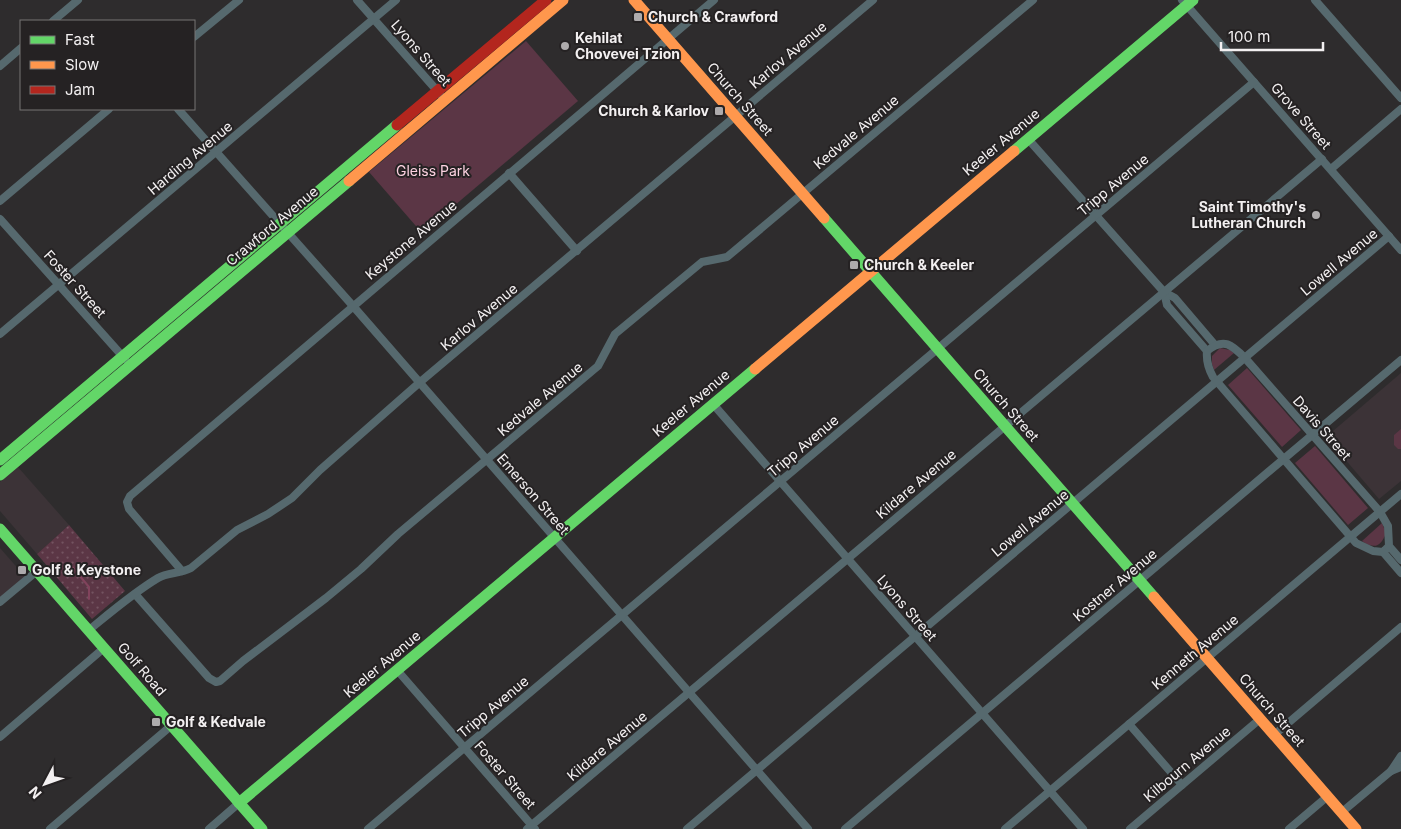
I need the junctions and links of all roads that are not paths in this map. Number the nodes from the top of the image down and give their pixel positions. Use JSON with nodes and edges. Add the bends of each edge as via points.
{"nodes":[{"id":1,"x":78,"y":0,"type":"edge"},
{"id":2,"x":239,"y":0,"type":"edge"},
{"id":3,"x":357,"y":0,"type":"edge"},
{"id":4,"x":396,"y":0,"type":"edge"},
{"id":5,"x":546,"y":0,"type":"edge"},
{"id":6,"x":563,"y":0,"type":"edge"},
{"id":7,"x":634,"y":0,"type":"edge"},
{"id":8,"x":714,"y":0,"type":"edge"},
{"id":9,"x":874,"y":0,"type":"edge"},
{"id":10,"x":1033,"y":0,"type":"edge"},
{"id":11,"x":1315,"y":0,"type":"edge"},
{"id":12,"x":1188,"y":2,"type":"edge"},
{"id":13,"x":374,"y":19,"type":"junction"},
{"id":14,"x":54,"y":20,"type":"edge"},
{"id":15,"x":195,"y":37,"type":"edge"},
{"id":16,"x":668,"y":39,"type":"junction"},
{"id":17,"x":20,"y":49,"type":"edge"},
{"id":18,"x":0,"y":66,"type":"edge"},
{"id":19,"x":1254,"y":82,"type":"junction"},
{"id":20,"x":442,"y":95,"type":"junction"},
{"id":21,"x":1401,"y":98,"type":"edge"},
{"id":22,"x":1401,"y":109,"type":"edge"},
{"id":23,"x":108,"y":110,"type":"edge"},
{"id":24,"x":179,"y":110,"type":"edge"},
{"id":25,"x":735,"y":116,"type":"junction"},
{"id":26,"x":1028,"y":139,"type":"junction"},
{"id":27,"x":217,"y":152,"type":"junction"},
{"id":28,"x":1322,"y":160,"type":"junction"},
{"id":29,"x":1330,"y":169,"type":"junction"},
{"id":30,"x":509,"y":173,"type":"junction"},
{"id":31,"x":802,"y":193,"type":"junction"},
{"id":32,"x":0,"y":201,"type":"edge"},
{"id":33,"x":1096,"y":216,"type":"junction"},
{"id":34,"x":0,"y":219,"type":"edge"},
{"id":35,"x":284,"y":228,"type":"junction"},
{"id":36,"x":1389,"y":236,"type":"junction"},
{"id":37,"x":1401,"y":250,"type":"edge"},
{"id":38,"x":578,"y":251,"type":"junction"},
{"id":39,"x":870,"y":271,"type":"junction"},
{"id":40,"x":59,"y":285,"type":"junction"},
{"id":41,"x":1164,"y":292,"type":"junction"},
{"id":42,"x":353,"y":306,"type":"junction"},
{"id":43,"x":0,"y":334,"type":"edge"},
{"id":44,"x":1215,"y":344,"type":"junction"},
{"id":45,"x":938,"y":348,"type":"junction"},
{"id":46,"x":1207,"y":351,"type":"junction"},
{"id":47,"x":1245,"y":358,"type":"junction"},
{"id":48,"x":1401,"y":360,"type":"edge"},
{"id":49,"x":127,"y":361,"type":"junction"},
{"id":50,"x":1216,"y":382,"type":"junction"},
{"id":51,"x":420,"y":383,"type":"junction"},
{"id":52,"x":713,"y":404,"type":"junction"},
{"id":53,"x":1005,"y":426,"type":"junction"},
{"id":54,"x":1312,"y":435,"type":"junction"},
{"id":55,"x":1284,"y":459,"type":"junction"},
{"id":56,"x":0,"y":460,"type":"edge"},
{"id":57,"x":487,"y":460,"type":"junction"},
{"id":58,"x":0,"y":475,"type":"edge"},
{"id":59,"x":780,"y":481,"type":"junction"},
{"id":60,"x":1401,"y":494,"type":"edge"},
{"id":61,"x":1072,"y":503,"type":"junction"},
{"id":62,"x":1380,"y":512,"type":"junction"},
{"id":63,"x":0,"y":528,"type":"edge"},
{"id":64,"x":1351,"y":536,"type":"junction"},
{"id":65,"x":554,"y":537,"type":"junction"},
{"id":66,"x":1389,"y":546,"type":"junction"},
{"id":67,"x":1383,"y":552,"type":"junction"},
{"id":68,"x":848,"y":558,"type":"junction"},
{"id":69,"x":1401,"y":560,"type":"edge"},
{"id":70,"x":37,"y":571,"type":"junction"},
{"id":71,"x":182,"y":571,"type":"junction"},
{"id":72,"x":1401,"y":573,"type":"edge"},
{"id":73,"x":1140,"y":580,"type":"junction"},
{"id":74,"x":135,"y":594,"type":"junction"},
{"id":75,"x":0,"y":602,"type":"edge"},
{"id":76,"x":622,"y":615,"type":"junction"},
{"id":77,"x":1401,"y":627,"type":"edge"},
{"id":78,"x":89,"y":630,"type":"junction"},
{"id":79,"x":915,"y":636,"type":"junction"},
{"id":80,"x":104,"y":648,"type":"junction"},
{"id":81,"x":1207,"y":658,"type":"junction"},
{"id":82,"x":397,"y":670,"type":"junction"},
{"id":83,"x":690,"y":692,"type":"junction"},
{"id":84,"x":982,"y":713,"type":"junction"},
{"id":85,"x":1260,"y":719,"type":"junction"},
{"id":86,"x":1129,"y":724,"type":"junction"},
{"id":87,"x":172,"y":726,"type":"junction"},
{"id":88,"x":1274,"y":735,"type":"junction"},
{"id":89,"x":0,"y":737,"type":"edge"},
{"id":90,"x":464,"y":748,"type":"junction"},
{"id":91,"x":1401,"y":756,"type":"edge"},
{"id":92,"x":1401,"y":767,"type":"edge"},
{"id":93,"x":756,"y":770,"type":"junction"},
{"id":94,"x":1391,"y":771,"type":"junction"},
{"id":95,"x":1182,"y":785,"type":"junction"},
{"id":96,"x":1050,"y":791,"type":"junction"},
{"id":97,"x":1328,"y":796,"type":"junction"},
{"id":98,"x":239,"y":803,"type":"junction"},
{"id":99,"x":1342,"y":812,"type":"junction"},
{"id":100,"x":531,"y":828,"type":"edge"},
{"id":101,"x":50,"y":829,"type":"edge"},
{"id":102,"x":209,"y":829,"type":"edge"},
{"id":103,"x":262,"y":829,"type":"edge"},
{"id":104,"x":368,"y":829,"type":"edge"},
{"id":105,"x":687,"y":829,"type":"edge"},
{"id":106,"x":808,"y":829,"type":"edge"},
{"id":107,"x":846,"y":829,"type":"edge"},
{"id":108,"x":1005,"y":829,"type":"edge"},
{"id":109,"x":1083,"y":829,"type":"edge"},
{"id":110,"x":1130,"y":829,"type":"edge"},
{"id":111,"x":1289,"y":829,"type":"edge"},
{"id":112,"x":1356,"y":829,"type":"edge"}],
"edges":[{"from":1,"to":14,"type":"street"},
{"from":2,"to":15,"type":"street"},
{"from":3,"to":13,"type":"street","name":"Lyons Street"},
{"from":4,"to":13,"type":"street","name":"Harding Avenue"},
{"from":5,"to":20,"type":"street","name":"Crawford Avenue"},
{"from":6,"to":20,"type":"street","name":"Crawford Avenue"},
{"from":7,"to":16,"type":"street","name":"Church Street"},
{"from":8,"to":16,"type":"street","name":"Keystone Avenue"},
{"from":9,"to":25,"type":"street","name":"Karlov Avenue"},
{"from":10,"to":31,"type":"street","name":"Kedvale Avenue"},
{"from":11,"to":21,"type":"street"},
{"from":12,"to":19,"type":"street","name":"Grove Street"},
{"from":12,"to":26,"type":"street","name":"Keeler Avenue"},
{"from":13,"to":20,"type":"street","name":"Lyons Street"},
{"from":13,"to":27,"type":"street","name":"Harding Avenue"},
{"from":16,"to":25,"type":"street","name":"Church Street"},
{"from":16,"to":30,"type":"street","name":"Keystone Avenue"},
{"from":17,"to":18,"type":"street"},
{"from":19,"to":28,"type":"street","name":"Grove Street"},
{"from":19,"to":33,"type":"street","name":"Tripp Avenue"},
{"from":20,"to":35,"type":"street","name":"Crawford Avenue"},
{"from":22,"to":29,"type":"street"},
{"from":23,"to":32,"type":"street"},
{"from":24,"to":27,"type":"street","name":"Emerson Street"},
{"from":25,"to":31,"type":"street","name":"Church Street"},
{"from":25,"to":38,"type":"street","name":"Karlov Avenue"},
{"from":26,"to":33,"type":"street"},
{"from":26,"to":39,"type":"street","name":"Keeler Avenue"},
{"from":27,"to":35,"type":"street","name":"Emerson Street"},
{"from":27,"to":40,"type":"street","name":"Harding Avenue"},
{"from":28,"to":29,"type":"street","name":"Grove Street"},
{"from":28,"to":41,"type":"street","name":"Kildare Avenue"},
{"from":29,"to":36,"type":"street","name":"Grove Street"},
{"from":30,"to":38,"type":"street"},
{"from":30,"to":42,"type":"street","name":"Keystone Avenue"},
{"from":31,"to":39,"type":"street","name":"Church Street"},
{"from":31,"to":57,"type":"street","name":"Kedvale Avenue","via":[[727,257],[702,262],[615,334],[598,366]]},
{"from":33,"to":41,"type":"street"},
{"from":33,"to":45,"type":"street","name":"Tripp Avenue"},
{"from":34,"to":40,"type":"street","name":"Foster Street"},
{"from":35,"to":42,"type":"street","name":"Emerson Street"},
{"from":35,"to":49,"type":"street","name":"Crawford Avenue"},
{"from":36,"to":37,"type":"street","name":"Grove Street"},
{"from":36,"to":47,"type":"street","name":"Lowell Avenue"},
{"from":38,"to":51,"type":"street","name":"Karlov Avenue"},
{"from":39,"to":45,"type":"street","name":"Church Street"},
{"from":39,"to":52,"type":"street","name":"Keeler Avenue"},
{"from":40,"to":43,"type":"street","name":"Harding Avenue"},
{"from":40,"to":49,"type":"street","name":"Foster Street"},
{"from":41,"to":44,"type":"street","via":[[1175,298]]},
{"from":41,"to":46,"type":"street","via":[[1167,305]]},
{"from":41,"to":53,"type":"street","name":"Kildare Avenue"},
{"from":42,"to":51,"type":"street","name":"Emerson Street"},
{"from":42,"to":71,"type":"street","name":"Keystone Avenue","via":[[133,493],[127,502],[131,512]]},
{"from":44,"to":46,"type":"street"},
{"from":44,"to":47,"type":"street","name":"Davis Street","via":[[1230,345]]},
{"from":45,"to":53,"type":"street","name":"Church Street"},
{"from":45,"to":59,"type":"street","name":"Tripp Avenue"},
{"from":46,"to":50,"type":"street","via":[[1208,367]]},
{"from":47,"to":50,"type":"street","name":"Lowell Avenue"},
{"from":47,"to":54,"type":"street","name":"Davis Street"},
{"from":48,"to":54,"type":"street","name":"Kostner Avenue"},
{"from":49,"to":56,"type":"street","name":"Crawford Avenue"},
{"from":49,"to":58,"type":"street","name":"Crawford Avenue"},
{"from":50,"to":55,"type":"street"},
{"from":50,"to":61,"type":"street","name":"Lowell Avenue"},
{"from":51,"to":57,"type":"street","name":"Emerson Street"},
{"from":51,"to":71,"type":"street","name":"Karlov Avenue","via":[[287,501],[237,530],[191,568]]},
{"from":52,"to":59,"type":"street","name":"Lyons Street"},
{"from":52,"to":65,"type":"street","name":"Keeler Avenue"},
{"from":53,"to":61,"type":"street","name":"Church Street"},
{"from":53,"to":68,"type":"street","name":"Kildare Avenue"},
{"from":54,"to":55,"type":"street","name":"Kostner Avenue"},
{"from":54,"to":62,"type":"street","name":"Davis Street"},
{"from":55,"to":64,"type":"street"},
{"from":55,"to":73,"type":"street","name":"Kostner Avenue"},
{"from":57,"to":65,"type":"street","name":"Emerson Street"},
{"from":57,"to":74,"type":"street","name":"Kedvale Avenue","via":[[333,592],[216,682]]},
{"from":59,"to":68,"type":"street","name":"Lyons Street"},
{"from":59,"to":76,"type":"street","name":"Tripp Avenue"},
{"from":60,"to":62,"type":"street","name":"Kenneth Avenue"},
{"from":61,"to":73,"type":"street","name":"Church Street"},
{"from":61,"to":79,"type":"street","name":"Lowell Avenue"},
{"from":62,"to":64,"type":"street","name":"Kenneth Avenue"},
{"from":62,"to":66,"type":"street","name":"Davis Street","via":[[1388,526]]},
{"from":63,"to":70,"type":"street","name":"Golf Road"},
{"from":64,"to":67,"type":"street","via":[[1364,548]]},
{"from":64,"to":81,"type":"street","name":"Kenneth Avenue"},
{"from":65,"to":76,"type":"street","name":"Emerson Street"},
{"from":65,"to":82,"type":"street","name":"Keeler Avenue"},
{"from":66,"to":67,"type":"street"},
{"from":66,"to":69,"type":"street"},
{"from":67,"to":72,"type":"street"},
{"from":68,"to":79,"type":"street","name":"Lyons Street"},
{"from":68,"to":83,"type":"street","name":"Kildare Avenue"},
{"from":70,"to":75,"type":"street"},
{"from":70,"to":78,"type":"street","name":"Golf Road"},
{"from":71,"to":74,"type":"street","name":"Karlov Avenue","via":[[166,574]]},
{"from":73,"to":81,"type":"street","name":"Church Street"},
{"from":73,"to":84,"type":"street","name":"Kostner Avenue"},
{"from":74,"to":78,"type":"street","name":"Karlov Avenue"},
{"from":76,"to":83,"type":"street","name":"Emerson Street"},
{"from":76,"to":90,"type":"street","name":"Tripp Avenue"},
{"from":77,"to":88,"type":"street"},
{"from":78,"to":80,"type":"street","name":"Golf Road"},
{"from":79,"to":84,"type":"street","name":"Lyons Street"},
{"from":79,"to":93,"type":"street","name":"Lowell Avenue"},
{"from":80,"to":87,"type":"street","name":"Golf Road"},
{"from":80,"to":89,"type":"street"},
{"from":81,"to":85,"type":"street","name":"Church Street"},
{"from":81,"to":86,"type":"street","name":"Kenneth Avenue"},
{"from":82,"to":90,"type":"street","name":"Foster Street"},
{"from":82,"to":98,"type":"street","name":"Keeler Avenue"},
{"from":83,"to":93,"type":"street","name":"Emerson Street"},
{"from":83,"to":100,"type":"street","name":"Kildare Avenue"},
{"from":84,"to":96,"type":"street","name":"Lyons Street"},
{"from":84,"to":107,"type":"street","name":"Kostner Avenue"},
{"from":85,"to":88,"type":"street","name":"Church Street"},
{"from":85,"to":95,"type":"street","name":"Kilbourn Avenue"},
{"from":86,"to":95,"type":"street"},
{"from":86,"to":96,"type":"street","name":"Kenneth Avenue"},
{"from":87,"to":98,"type":"street","name":"Golf Road"},
{"from":87,"to":101,"type":"street"},
{"from":88,"to":97,"type":"street","name":"Church Street"},
{"from":90,"to":100,"type":"street","name":"Foster Street"},
{"from":90,"to":104,"type":"street","name":"Tripp Avenue"},
{"from":91,"to":94,"type":"street"},
{"from":92,"to":94,"type":"street"},
{"from":93,"to":105,"type":"street","name":"Lowell Avenue"},
{"from":93,"to":106,"type":"street","name":"Emerson Street"},
{"from":94,"to":99,"type":"street"},
{"from":95,"to":110,"type":"street","name":"Kilbourn Avenue"},
{"from":96,"to":108,"type":"street","name":"Kenneth Avenue"},
{"from":96,"to":109,"type":"street","name":"Lyons Street"},
{"from":97,"to":99,"type":"street","name":"Church Street"},
{"from":97,"to":111,"type":"street"},
{"from":98,"to":102,"type":"street","name":"Keeler Avenue"},
{"from":98,"to":103,"type":"street","name":"Golf Road"},
{"from":99,"to":112,"type":"street","name":"Church Street"}]}
